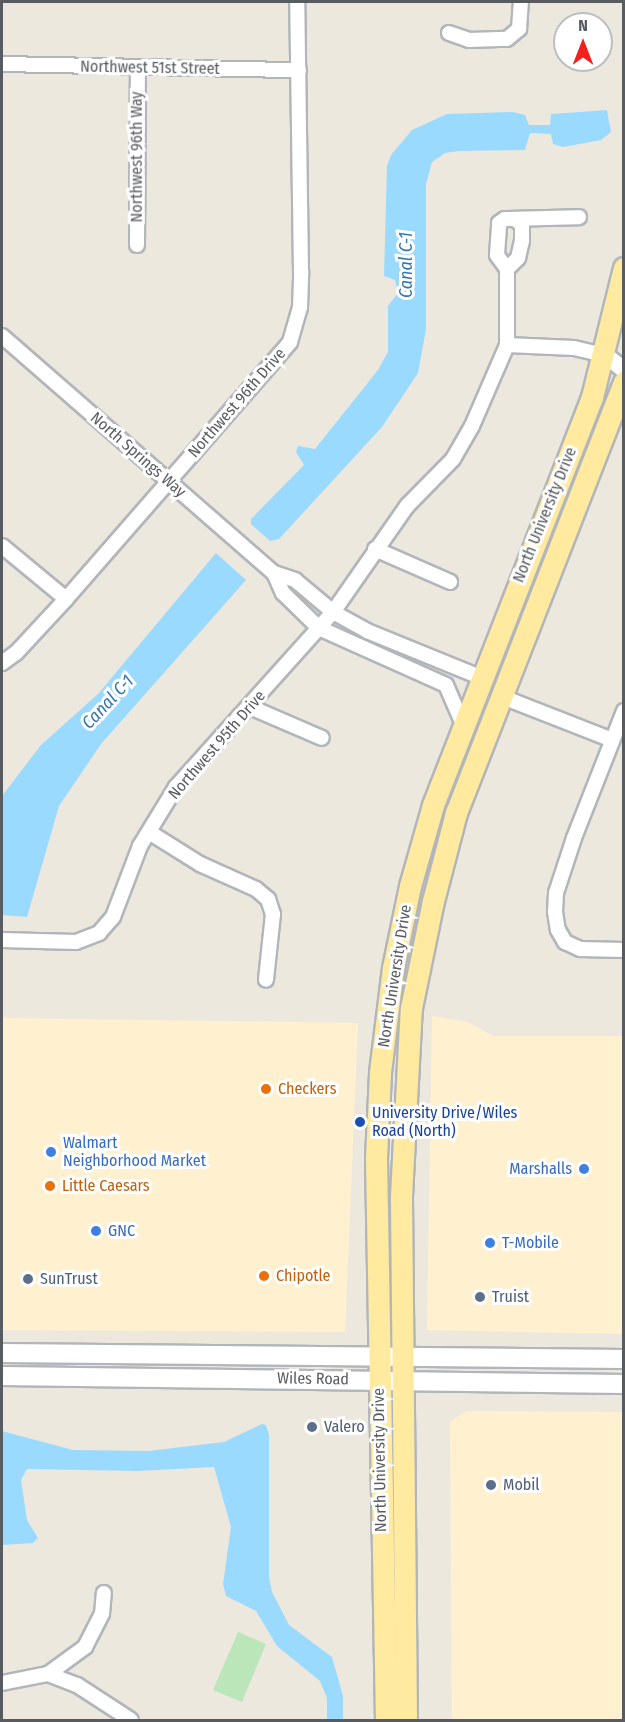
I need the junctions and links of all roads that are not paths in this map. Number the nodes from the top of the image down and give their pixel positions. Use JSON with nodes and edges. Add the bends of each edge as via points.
{"nodes":[{"id":1,"x":297,"y":2,"type":"edge"},
{"id":2,"x":521,"y":2,"type":"edge"},
{"id":3,"x":449,"y":33,"type":"dead end"},
{"id":4,"x":2,"y":64,"type":"edge"},
{"id":5,"x":138,"y":68,"type":"junction"},
{"id":6,"x":298,"y":70,"type":"junction"},
{"id":7,"x":579,"y":217,"type":"dead end"},
{"id":8,"x":515,"y":219,"type":"junction"},
{"id":9,"x":137,"y":245,"type":"dead end"},
{"id":10,"x":624,"y":268,"type":"edge"},
{"id":11,"x":507,"y":269,"type":"junction"},
{"id":12,"x":2,"y":336,"type":"edge"},
{"id":13,"x":507,"y":345,"type":"junction"},
{"id":14,"x":614,"y":355,"type":"edge"},
{"id":15,"x":624,"y":370,"type":"edge"},
{"id":16,"x":624,"y":382,"type":"edge"},
{"id":17,"x":169,"y":482,"type":"junction"},
{"id":18,"x":2,"y":546,"type":"edge"},
{"id":19,"x":375,"y":549,"type":"junction"},
{"id":20,"x":274,"y":573,"type":"junction"},
{"id":21,"x":450,"y":582,"type":"dead end"},
{"id":22,"x":66,"y":599,"type":"junction"},
{"id":23,"x":333,"y":612,"type":"junction"},
{"id":24,"x":505,"y":617,"type":"junction"},
{"id":25,"x":319,"y":628,"type":"junction"},
{"id":26,"x":2,"y":663,"type":"edge"},
{"id":27,"x":480,"y":677,"type":"junction"},
{"id":28,"x":500,"y":696,"type":"junction"},
{"id":29,"x":250,"y":708,"type":"junction"},
{"id":30,"x":624,"y":711,"type":"edge"},
{"id":31,"x":462,"y":722,"type":"junction"},
{"id":32,"x":322,"y":738,"type":"dead end"},
{"id":33,"x":612,"y":740,"type":"junction"},
{"id":34,"x":481,"y":745,"type":"junction"},
{"id":35,"x":148,"y":832,"type":"junction"},
{"id":36,"x":2,"y":940,"type":"edge"},
{"id":37,"x":624,"y":950,"type":"edge"},
{"id":38,"x":266,"y":980,"type":"dead end"},
{"id":39,"x":2,"y":1353,"type":"edge"},
{"id":40,"x":379,"y":1356,"type":"junction"},
{"id":41,"x":402,"y":1356,"type":"junction"},
{"id":42,"x":624,"y":1359,"type":"edge"},
{"id":43,"x":2,"y":1376,"type":"edge"},
{"id":44,"x":379,"y":1380,"type":"junction"},
{"id":45,"x":403,"y":1380,"type":"junction"},
{"id":46,"x":624,"y":1384,"type":"edge"},
{"id":47,"x":104,"y":1593,"type":"dead end"},
{"id":48,"x":48,"y":1674,"type":"junction"},
{"id":49,"x":2,"y":1683,"type":"edge"},
{"id":50,"x":390,"y":1715,"type":"edge"},
{"id":51,"x":131,"y":1720,"type":"edge"},
{"id":52,"x":406,"y":1720,"type":"edge"}],
"edges":[{"from":1,"to":6,"type":"street","name":"Northwest 96th Drive"},
{"from":2,"to":3,"type":"street","via":[[519,29],[507,39],[469,40]]},
{"from":4,"to":5,"type":"street","name":"Northwest 51st Street"},
{"from":5,"to":6,"type":"street","name":"Northwest 51st Street"},
{"from":5,"to":9,"type":"street","name":"Northwest 96th Way"},
{"from":6,"to":17,"type":"street","name":"Northwest 96th Drive","via":[[302,272],[300,308],[290,342]]},
{"from":7,"to":8,"type":"street"},
{"from":8,"to":11,"type":"street","name":"Northwest 95th Drive","via":[[522,225],[522,241],[518,258]]},
{"from":8,"to":11,"type":"street","name":"Northwest 95th Drive","via":[[499,223],[497,255]]},
{"from":10,"to":14,"type":"main road","name":"North University Drive"},
{"from":11,"to":13,"type":"street","name":"Northwest 95th Drive"},
{"from":12,"to":17,"type":"street","name":"North Springs Way"},
{"from":13,"to":14,"type":"street","via":[[574,348]]},
{"from":13,"to":19,"type":"street","name":"Northwest 95th Drive","via":[[472,426],[453,459],[407,506]]},
{"from":14,"to":15,"type":"street"},
{"from":14,"to":24,"type":"main road","name":"North University Drive","via":[[592,397]]},
{"from":16,"to":28,"type":"main road","name":"North University Drive"},
{"from":17,"to":20,"type":"street","name":"North Springs Way"},
{"from":17,"to":22,"type":"street","name":"Northwest 96th Drive"},
{"from":18,"to":22,"type":"street"},
{"from":19,"to":21,"type":"street"},
{"from":19,"to":23,"type":"street","name":"Northwest 95th Drive"},
{"from":20,"to":23,"type":"street","name":"North Springs Way","via":[[295,580]]},
{"from":20,"to":25,"type":"street","name":"North Springs Way","via":[[283,593]]},
{"from":22,"to":26,"type":"street","name":"Northwest 96th Drive"},
{"from":23,"to":25,"type":"street","name":"Northwest 95th Drive"},
{"from":23,"to":27,"type":"street","name":"North Springs Way","via":[[367,631]]},
{"from":24,"to":27,"type":"main road","name":"North University Drive"},
{"from":24,"to":28,"type":"main road","via":[[507,632],[493,671]]},
{"from":25,"to":29,"type":"street","name":"Northwest 95th Drive"},
{"from":25,"to":31,"type":"street","name":"North Springs Way","via":[[446,685]]},
{"from":27,"to":31,"type":"main road","name":"North University Drive"},
{"from":27,"to":34,"type":"main road","via":[[484,700],[479,728]]},
{"from":28,"to":33,"type":"street"},
{"from":28,"to":34,"type":"main road","name":"North University Drive"},
{"from":29,"to":32,"type":"street"},
{"from":29,"to":35,"type":"street","name":"Northwest 95th Drive","via":[[177,787]]},
{"from":30,"to":33,"type":"street"},
{"from":31,"to":40,"type":"main road","name":"North University Drive","via":[[410,886],[387,1010],[376,1158]]},
{"from":33,"to":37,"type":"street","via":[[556,893],[558,930],[565,942],[580,949]]},
{"from":34,"to":41,"type":"main road","name":"North University Drive","via":[[456,813],[410,1017],[401,1196]]},
{"from":35,"to":36,"type":"street","name":"Northwest 95th Drive","via":[[113,917],[99,933],[76,942]]},
{"from":35,"to":38,"type":"street","via":[[268,899],[273,914]]},
{"from":39,"to":40,"type":"main road","name":"Wiles Road"},
{"from":40,"to":41,"type":"main road","name":"Wiles Road"},
{"from":40,"to":44,"type":"main road","name":"North University Drive"},
{"from":41,"to":42,"type":"main road","name":"Wiles Road"},
{"from":41,"to":45,"type":"main road","name":"North University Drive"},
{"from":43,"to":44,"type":"main road","name":"Wiles Road"},
{"from":44,"to":45,"type":"main road","name":"Wiles Road"},
{"from":44,"to":50,"type":"main road","name":"North University Drive"},
{"from":45,"to":46,"type":"main road","name":"Wiles Road"},
{"from":45,"to":52,"type":"main road","name":"North University Drive"},
{"from":47,"to":48,"type":"street","via":[[102,1614],[85,1647]]},
{"from":48,"to":49,"type":"street"},
{"from":48,"to":51,"type":"street","via":[[77,1685]]}]}
